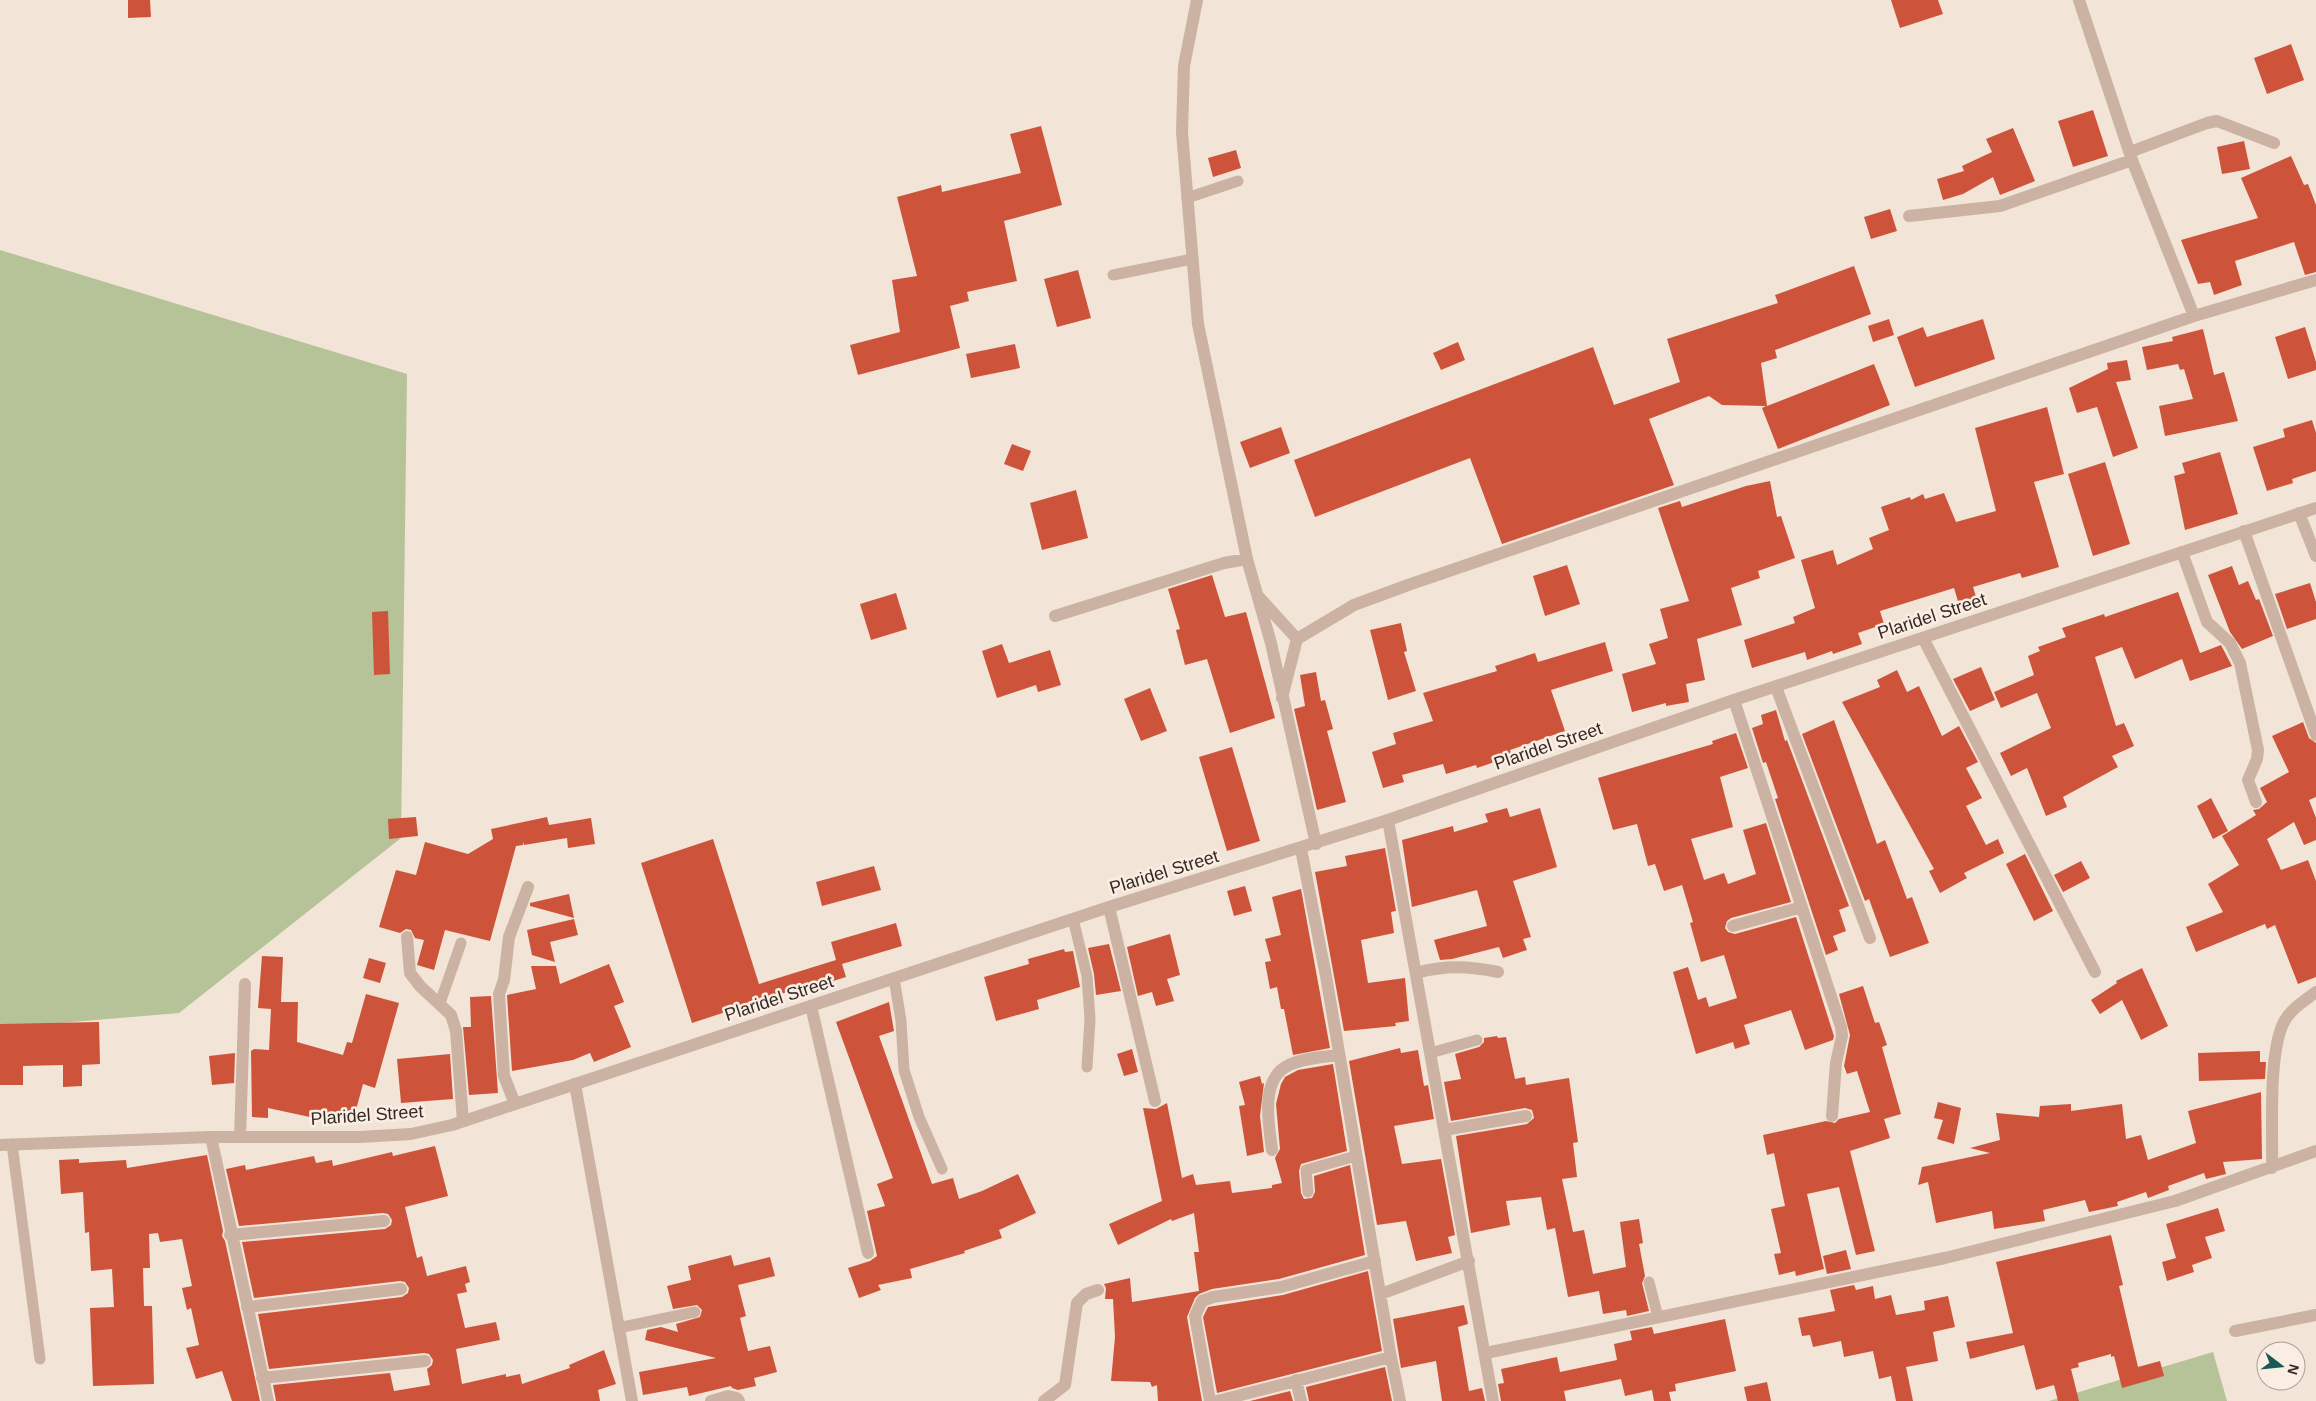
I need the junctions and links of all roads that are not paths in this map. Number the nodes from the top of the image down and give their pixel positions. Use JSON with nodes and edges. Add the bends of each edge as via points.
{"nodes":[{"id":1,"x":1197,"y":0,"type":"edge"},
{"id":2,"x":2079,"y":0,"type":"edge"},
{"id":3,"x":2274,"y":143,"type":"dead end"},
{"id":4,"x":2131,"y":156,"type":"junction"},
{"id":5,"x":1238,"y":181,"type":"dead end"},
{"id":6,"x":1187,"y":198,"type":"junction"},
{"id":7,"x":1909,"y":216,"type":"dead end"},
{"id":8,"x":1192,"y":259,"type":"junction"},
{"id":9,"x":1113,"y":275,"type":"dead end"},
{"id":10,"x":2316,"y":280,"type":"edge"},
{"id":11,"x":2194,"y":316,"type":"junction"},
{"id":12,"x":2316,"y":508,"type":"edge"},
{"id":13,"x":2299,"y":513,"type":"junction"},
{"id":14,"x":2244,"y":531,"type":"junction"},
{"id":15,"x":2182,"y":552,"type":"junction"},
{"id":16,"x":2316,"y":556,"type":"edge"},
{"id":17,"x":1247,"y":559,"type":"junction"},
{"id":18,"x":1257,"y":595,"type":"junction"},
{"id":19,"x":1055,"y":616,"type":"dead end"},
{"id":20,"x":1923,"y":638,"type":"junction"},
{"id":21,"x":1297,"y":639,"type":"junction"},
{"id":22,"x":1776,"y":686,"type":"junction"},
{"id":23,"x":1282,"y":698,"type":"junction"},
{"id":24,"x":1734,"y":700,"type":"junction"},
{"id":25,"x":2316,"y":735,"type":"edge"},
{"id":26,"x":2256,"y":802,"type":"dead end"},
{"id":27,"x":1388,"y":820,"type":"junction"},
{"id":28,"x":1316,"y":844,"type":"junction"},
{"id":29,"x":1301,"y":849,"type":"junction"},
{"id":30,"x":528,"y":887,"type":"dead end"},
{"id":31,"x":1109,"y":907,"type":"junction"},
{"id":32,"x":1802,"y":907,"type":"junction"},
{"id":33,"x":1073,"y":919,"type":"junction"},
{"id":34,"x":1733,"y":926,"type":"dead end"},
{"id":35,"x":407,"y":937,"type":"dead end"},
{"id":36,"x":1870,"y":938,"type":"dead end"},
{"id":37,"x":461,"y":943,"type":"dead end"},
{"id":38,"x":1498,"y":972,"type":"dead end"},
{"id":39,"x":2095,"y":972,"type":"dead end"},
{"id":40,"x":1416,"y":973,"type":"junction"},
{"id":41,"x":894,"y":978,"type":"junction"},
{"id":42,"x":245,"y":984,"type":"dead end"},
{"id":43,"x":2316,"y":992,"type":"edge"},
{"id":44,"x":440,"y":1003,"type":"junction"},
{"id":45,"x":811,"y":1006,"type":"junction"},
{"id":46,"x":1477,"y":1040,"type":"dead end"},
{"id":47,"x":1430,"y":1053,"type":"junction"},
{"id":48,"x":1338,"y":1055,"type":"junction"},
{"id":49,"x":1086,"y":1067,"type":"dead end"},
{"id":50,"x":575,"y":1084,"type":"junction"},
{"id":51,"x":1155,"y":1101,"type":"dead end"},
{"id":52,"x":515,"y":1104,"type":"junction"},
{"id":53,"x":1526,"y":1116,"type":"dead end"},
{"id":54,"x":1832,"y":1116,"type":"dead end"},
{"id":55,"x":463,"y":1121,"type":"junction"},
{"id":56,"x":1444,"y":1130,"type":"junction"},
{"id":57,"x":211,"y":1137,"type":"junction"},
{"id":58,"x":240,"y":1137,"type":"junction"},
{"id":59,"x":6,"y":1145,"type":"edge"},
{"id":60,"x":1272,"y":1150,"type":"dead end"},
{"id":61,"x":2316,"y":1151,"type":"edge"},
{"id":62,"x":1356,"y":1156,"type":"junction"},
{"id":63,"x":2272,"y":1168,"type":"junction"},
{"id":64,"x":942,"y":1169,"type":"dead end"},
{"id":65,"x":1308,"y":1192,"type":"dead end"},
{"id":66,"x":384,"y":1221,"type":"dead end"},
{"id":67,"x":230,"y":1235,"type":"junction"},
{"id":68,"x":868,"y":1253,"type":"dead end"},
{"id":69,"x":1375,"y":1261,"type":"junction"},
{"id":70,"x":1469,"y":1261,"type":"junction"},
{"id":71,"x":1649,"y":1282,"type":"dead end"},
{"id":72,"x":401,"y":1289,"type":"dead end"},
{"id":73,"x":1098,"y":1290,"type":"dead end"},
{"id":74,"x":1381,"y":1294,"type":"junction"},
{"id":75,"x":247,"y":1307,"type":"junction"},
{"id":76,"x":695,"y":1312,"type":"dead end"},
{"id":77,"x":2316,"y":1315,"type":"edge"},
{"id":78,"x":1658,"y":1317,"type":"junction"},
{"id":79,"x":618,"y":1328,"type":"junction"},
{"id":80,"x":2235,"y":1331,"type":"dead end"},
{"id":81,"x":1486,"y":1353,"type":"junction"},
{"id":82,"x":1391,"y":1358,"type":"junction"},
{"id":83,"x":40,"y":1359,"type":"dead end"},
{"id":84,"x":425,"y":1361,"type":"dead end"},
{"id":85,"x":262,"y":1378,"type":"junction"},
{"id":86,"x":1296,"y":1380,"type":"junction"},
{"id":87,"x":630,"y":1400,"type":"edge"},
{"id":88,"x":268,"y":1401,"type":"edge"},
{"id":89,"x":710,"y":1401,"type":"edge"},
{"id":90,"x":739,"y":1401,"type":"edge"},
{"id":91,"x":1044,"y":1401,"type":"edge"},
{"id":92,"x":1210,"y":1401,"type":"edge"},
{"id":93,"x":1217,"y":1401,"type":"edge"},
{"id":94,"x":1301,"y":1401,"type":"edge"},
{"id":95,"x":1400,"y":1401,"type":"edge"},
{"id":96,"x":1493,"y":1401,"type":"edge"}],
"edges":[{"from":1,"to":6,"type":"street","via":[[1184,66],[1182,132]]},
{"from":2,"to":4,"type":"street"},
{"from":3,"to":4,"type":"street","via":[[2217,121],[2207,122]]},
{"from":4,"to":7,"type":"street","via":[[2000,206]]},
{"from":4,"to":11,"type":"street"},
{"from":5,"to":6,"type":"lane"},
{"from":6,"to":8,"type":"street"},
{"from":8,"to":9,"type":"lane"},
{"from":8,"to":17,"type":"street","via":[[1198,324]]},
{"from":10,"to":11,"type":"street"},
{"from":11,"to":21,"type":"street","via":[[1408,585],[1354,605]]},
{"from":12,"to":13,"type":"street","name":"Plaridel Street"},
{"from":13,"to":14,"type":"street","name":"Plaridel Street"},
{"from":13,"to":16,"type":"street"},
{"from":14,"to":15,"type":"street","name":"Plaridel Street"},
{"from":14,"to":25,"type":"street"},
{"from":15,"to":20,"type":"street","name":"Plaridel Street"},
{"from":15,"to":26,"type":"street","via":[[2207,622],[2230,643],[2240,663],[2258,750],[2248,780]]},
{"from":17,"to":18,"type":"street"},
{"from":17,"to":19,"type":"street","via":[[1224,563]]},
{"from":18,"to":21,"type":"street"},
{"from":18,"to":23,"type":"street"},
{"from":20,"to":22,"type":"street","name":"Plaridel Street"},
{"from":20,"to":39,"type":"street"},
{"from":21,"to":23,"type":"street"},
{"from":22,"to":24,"type":"street","name":"Plaridel Street"},
{"from":22,"to":36,"type":"street"},
{"from":23,"to":28,"type":"street"},
{"from":24,"to":27,"type":"street","name":"Plaridel Street"},
{"from":24,"to":32,"type":"street"},
{"from":27,"to":28,"type":"street","name":"Plaridel Street"},
{"from":27,"to":40,"type":"street"},
{"from":28,"to":29,"type":"street","name":"Plaridel Street"},
{"from":29,"to":31,"type":"street","name":"Plaridel Street"},
{"from":29,"to":48,"type":"street"},
{"from":30,"to":52,"type":"street","via":[[509,937],[504,980],[499,994],[504,1076]]},
{"from":31,"to":33,"type":"street","name":"Plaridel Street"},
{"from":31,"to":51,"type":"street"},
{"from":32,"to":34,"type":"street"},
{"from":32,"to":54,"type":"street","via":[[1842,1036],[1836,1063]]},
{"from":33,"to":41,"type":"street","name":"Plaridel Street"},
{"from":33,"to":49,"type":"lane","via":[[1087,976],[1090,1019]]},
{"from":35,"to":44,"type":"street","via":[[410,973]]},
{"from":37,"to":44,"type":"lane"},
{"from":38,"to":40,"type":"street","via":[[1462,966]]},
{"from":40,"to":47,"type":"street"},
{"from":41,"to":45,"type":"street","name":"Plaridel Street"},
{"from":41,"to":64,"type":"lane","via":[[902,1021],[904,1070],[919,1117]]},
{"from":42,"to":58,"type":"street"},
{"from":43,"to":63,"type":"street","via":[[2290,1013],[2278,1042],[2274,1066]]},
{"from":44,"to":55,"type":"street","via":[[451,1015],[456,1031]]},
{"from":45,"to":50,"type":"street","name":"Plaridel Street"},
{"from":45,"to":68,"type":"street"},
{"from":46,"to":47,"type":"lane"},
{"from":47,"to":56,"type":"street"},
{"from":48,"to":60,"type":"street","via":[[1287,1066],[1276,1076],[1268,1109]]},
{"from":48,"to":62,"type":"street"},
{"from":50,"to":52,"type":"street","name":"Plaridel Street"},
{"from":50,"to":79,"type":"street"},
{"from":52,"to":55,"type":"street","name":"Plaridel Street"},
{"from":53,"to":56,"type":"street"},
{"from":55,"to":58,"type":"street","name":"Plaridel Street","via":[[402,1134]]},
{"from":56,"to":70,"type":"street"},
{"from":57,"to":58,"type":"street","name":"Plaridel Street"},
{"from":57,"to":59,"type":"street","name":"Plaridel Street"},
{"from":57,"to":67,"type":"street"},
{"from":59,"to":83,"type":"lane"},
{"from":61,"to":63,"type":"street"},
{"from":62,"to":65,"type":"lane","via":[[1306,1170]]},
{"from":62,"to":69,"type":"street"},
{"from":63,"to":78,"type":"street","via":[[2175,1201],[1945,1258]]},
{"from":66,"to":67,"type":"street"},
{"from":67,"to":75,"type":"street"},
{"from":69,"to":74,"type":"street"},
{"from":69,"to":92,"type":"street","via":[[1281,1287],[1202,1301],[1195,1316]]},
{"from":70,"to":74,"type":"street"},
{"from":70,"to":81,"type":"street"},
{"from":71,"to":78,"type":"lane"},
{"from":72,"to":75,"type":"street"},
{"from":73,"to":91,"type":"street","via":[[1086,1294],[1077,1303],[1065,1385]]},
{"from":74,"to":82,"type":"street"},
{"from":75,"to":85,"type":"street"},
{"from":76,"to":79,"type":"lane"},
{"from":77,"to":80,"type":"street"},
{"from":78,"to":81,"type":"street"},
{"from":79,"to":87,"type":"street"},
{"from":81,"to":96,"type":"street"},
{"from":82,"to":86,"type":"street"},
{"from":82,"to":95,"type":"street"},
{"from":84,"to":85,"type":"street"},
{"from":85,"to":88,"type":"street"},
{"from":86,"to":93,"type":"street"},
{"from":86,"to":94,"type":"street"},
{"from":89,"to":90,"type":"street","via":[[728,1396]]}]}
